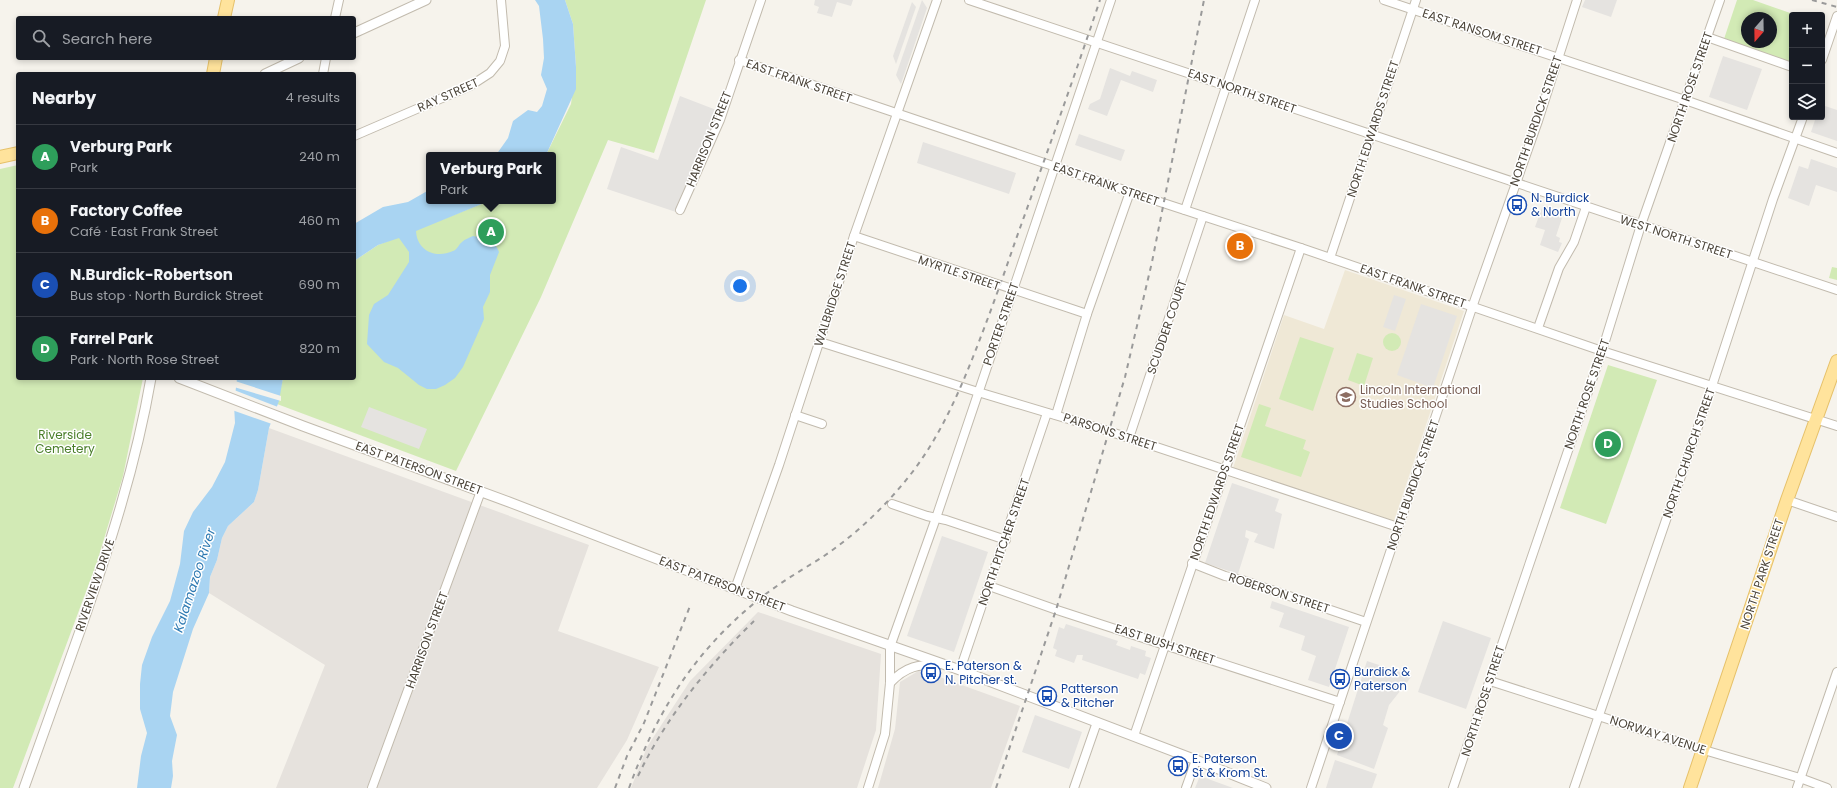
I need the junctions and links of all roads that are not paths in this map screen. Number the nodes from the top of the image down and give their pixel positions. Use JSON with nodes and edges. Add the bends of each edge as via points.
{"nodes":[{"id":1,"x":228,"y":0,"type":"edge"},
{"id":2,"x":338,"y":0,"type":"edge"},
{"id":3,"x":426,"y":0,"type":"edge"},
{"id":4,"x":501,"y":0,"type":"edge"},
{"id":5,"x":761,"y":0,"type":"edge"},
{"id":6,"x":937,"y":0,"type":"edge"},
{"id":7,"x":969,"y":0,"type":"edge"},
{"id":8,"x":1111,"y":0,"type":"edge"},
{"id":9,"x":1255,"y":0,"type":"edge"},
{"id":10,"x":1384,"y":0,"type":"edge"},
{"id":11,"x":1416,"y":0,"type":"edge"},
{"id":12,"x":1577,"y":0,"type":"edge"},
{"id":13,"x":1720,"y":0,"type":"edge"},
{"id":14,"x":1413,"y":9,"type":"junction"},
{"id":15,"x":224,"y":16,"type":"edge"},
{"id":16,"x":335,"y":16,"type":"edge"},
{"id":17,"x":1837,"y":19,"type":"edge"},
{"id":18,"x":356,"y":32,"type":"edge"},
{"id":19,"x":1707,"y":37,"type":"junction"},
{"id":20,"x":1096,"y":43,"type":"junction"},
{"id":21,"x":1825,"y":52,"type":"edge"},
{"id":22,"x":1558,"y":57,"type":"junction"},
{"id":23,"x":216,"y":60,"type":"edge"},
{"id":24,"x":295,"y":60,"type":"edge"},
{"id":25,"x":326,"y":60,"type":"edge"},
{"id":26,"x":739,"y":60,"type":"junction"},
{"id":27,"x":1789,"y":66,"type":"edge"},
{"id":28,"x":213,"y":72,"type":"edge"},
{"id":29,"x":269,"y":72,"type":"edge"},
{"id":30,"x":323,"y":72,"type":"edge"},
{"id":31,"x":1227,"y":86,"type":"junction"},
{"id":32,"x":1685,"y":100,"type":"junction"},
{"id":33,"x":897,"y":113,"type":"junction"},
{"id":34,"x":1802,"y":120,"type":"edge"},
{"id":35,"x":356,"y":135,"type":"edge"},
{"id":36,"x":1370,"y":135,"type":"junction"},
{"id":37,"x":1796,"y":138,"type":"junction"},
{"id":38,"x":16,"y":153,"type":"edge"},
{"id":39,"x":1837,"y":153,"type":"edge"},
{"id":40,"x":0,"y":157,"type":"edge"},
{"id":41,"x":1055,"y":166,"type":"junction"},
{"id":42,"x":1515,"y":183,"type":"junction"},
{"id":43,"x":1130,"y":192,"type":"junction"},
{"id":44,"x":1586,"y":207,"type":"junction"},
{"id":45,"x":680,"y":210,"type":"dead end"},
{"id":46,"x":1185,"y":210,"type":"junction"},
{"id":47,"x":1203,"y":216,"type":"junction"},
{"id":48,"x":1641,"y":225,"type":"junction"},
{"id":49,"x":854,"y":236,"type":"junction"},
{"id":50,"x":1301,"y":248,"type":"junction"},
{"id":51,"x":1330,"y":258,"type":"junction"},
{"id":52,"x":1753,"y":262,"type":"junction"},
{"id":53,"x":1012,"y":290,"type":"junction"},
{"id":54,"x":1837,"y":290,"type":"edge"},
{"id":55,"x":1473,"y":306,"type":"junction"},
{"id":56,"x":1087,"y":314,"type":"junction"},
{"id":57,"x":1538,"y":328,"type":"junction"},
{"id":58,"x":820,"y":342,"type":"junction"},
{"id":59,"x":1602,"y":351,"type":"junction"},
{"id":60,"x":1837,"y":361,"type":"edge"},
{"id":61,"x":151,"y":380,"type":"edge"},
{"id":62,"x":184,"y":380,"type":"edge"},
{"id":63,"x":1712,"y":386,"type":"junction"},
{"id":64,"x":978,"y":392,"type":"junction"},
{"id":65,"x":1052,"y":414,"type":"junction"},
{"id":66,"x":795,"y":415,"type":"junction"},
{"id":67,"x":1816,"y":420,"type":"junction"},
{"id":68,"x":822,"y":424,"type":"dead end"},
{"id":69,"x":1837,"y":426,"type":"edge"},
{"id":70,"x":1129,"y":438,"type":"junction"},
{"id":71,"x":1226,"y":469,"type":"junction"},
{"id":72,"x":481,"y":491,"type":"junction"},
{"id":73,"x":1787,"y":500,"type":"junction"},
{"id":74,"x":892,"y":504,"type":"dead end"},
{"id":75,"x":936,"y":518,"type":"junction"},
{"id":76,"x":1837,"y":518,"type":"edge"},
{"id":77,"x":1398,"y":527,"type":"junction"},
{"id":78,"x":1006,"y":540,"type":"junction"},
{"id":79,"x":1192,"y":563,"type":"junction"},
{"id":80,"x":989,"y":586,"type":"junction"},
{"id":81,"x":735,"y":589,"type":"junction"},
{"id":82,"x":1366,"y":622,"type":"junction"},
{"id":83,"x":1166,"y":644,"type":"junction"},
{"id":84,"x":890,"y":646,"type":"junction"},
{"id":85,"x":942,"y":664,"type":"junction"},
{"id":86,"x":960,"y":670,"type":"junction"},
{"id":87,"x":1837,"y":672,"type":"edge"},
{"id":88,"x":1490,"y":681,"type":"junction"},
{"id":89,"x":890,"y":682,"type":"junction"},
{"id":90,"x":1340,"y":702,"type":"junction"},
{"id":91,"x":1598,"y":716,"type":"junction"},
{"id":92,"x":1097,"y":722,"type":"junction"},
{"id":93,"x":1134,"y":736,"type":"junction"},
{"id":94,"x":1704,"y":750,"type":"junction"},
{"id":95,"x":1196,"y":760,"type":"junction"},
{"id":96,"x":1800,"y":778,"type":"junction"},
{"id":97,"x":24,"y":788,"type":"edge"},
{"id":98,"x":372,"y":788,"type":"edge"},
{"id":99,"x":868,"y":788,"type":"edge"},
{"id":100,"x":1074,"y":788,"type":"edge"},
{"id":101,"x":1186,"y":788,"type":"edge"},
{"id":102,"x":1266,"y":788,"type":"edge"},
{"id":103,"x":1311,"y":788,"type":"edge"},
{"id":104,"x":1453,"y":788,"type":"edge"},
{"id":105,"x":1574,"y":788,"type":"edge"},
{"id":106,"x":1690,"y":788,"type":"edge"},
{"id":107,"x":1797,"y":788,"type":"edge"},
{"id":108,"x":1827,"y":788,"type":"edge"}],
"edges":[{"from":1,"to":15,"type":"main road"},
{"from":2,"to":16,"type":"street"},
{"from":3,"to":18,"type":"street"},
{"from":4,"to":35,"type":"street","name":"RAY STREET","via":[[505,46],[500,61],[490,73],[470,86]]},
{"from":5,"to":26,"type":"street","name":"HARRISON STREET"},
{"from":6,"to":33,"type":"street","name":"WALBRIDGE STREET"},
{"from":7,"to":20,"type":"street","name":"EAST NORTH STREET"},
{"from":8,"to":20,"type":"street","name":"PORTER STREET"},
{"from":9,"to":31,"type":"street"},
{"from":10,"to":14,"type":"street","name":"EAST RANSOM STREET"},
{"from":11,"to":14,"type":"street","name":"NORTH EDWARDS STREET"},
{"from":12,"to":22,"type":"street","name":"NORTH BURDICK STREET"},
{"from":13,"to":19,"type":"street","name":"NORTH ROSE STREET"},
{"from":14,"to":22,"type":"street","name":"EAST RANSOM STREET"},
{"from":14,"to":36,"type":"street","name":"NORTH EDWARDS STREET"},
{"from":17,"to":21,"type":"street"},
{"from":19,"to":27,"type":"street"},
{"from":19,"to":32,"type":"street","name":"NORTH ROSE STREET"},
{"from":20,"to":31,"type":"street","name":"EAST NORTH STREET"},
{"from":20,"to":41,"type":"street","name":"PORTER STREET"},
{"from":22,"to":32,"type":"street","name":"EAST RANSOM STREET"},
{"from":22,"to":42,"type":"street","name":"NORTH BURDICK STREET"},
{"from":23,"to":28,"type":"main road"},
{"from":24,"to":29,"type":"street"},
{"from":25,"to":30,"type":"street"},
{"from":26,"to":33,"type":"street","name":"EAST FRANK STREET"},
{"from":26,"to":45,"type":"street","name":"HARRISON STREET","via":[[720,120]]},
{"from":31,"to":36,"type":"street","name":"EAST NORTH STREET"},
{"from":31,"to":46,"type":"street"},
{"from":32,"to":37,"type":"street","name":"EAST RANSOM STREET"},
{"from":32,"to":48,"type":"street","name":"NORTH ROSE STREET"},
{"from":33,"to":41,"type":"street","name":"EAST FRANK STREET"},
{"from":33,"to":49,"type":"street","name":"WALBRIDGE STREET"},
{"from":34,"to":37,"type":"street","name":"NORTH CHURCH STREET"},
{"from":36,"to":42,"type":"street","name":"EAST NORTH STREET"},
{"from":36,"to":51,"type":"street","name":"NORTH EDWARDS STREET"},
{"from":37,"to":39,"type":"street","name":"EAST RANSOM STREET"},
{"from":37,"to":52,"type":"street","name":"NORTH CHURCH STREET"},
{"from":38,"to":40,"type":"main road"},
{"from":41,"to":43,"type":"street","name":"EAST FRANK STREET"},
{"from":41,"to":53,"type":"street","name":"PORTER STREET"},
{"from":42,"to":44,"type":"street","name":"WEST NORTH STREET"},
{"from":42,"to":55,"type":"street","name":"NORTH BURDICK STREET"},
{"from":43,"to":46,"type":"street","name":"EAST FRANK STREET"},
{"from":43,"to":56,"type":"street","name":"NORTH PITCHER STREET"},
{"from":44,"to":48,"type":"street","name":"WEST NORTH STREET"},
{"from":44,"to":57,"type":"street","via":[[1574,242],[1559,268]]},
{"from":46,"to":47,"type":"street","name":"EAST FRANK STREET"},
{"from":47,"to":50,"type":"street","name":"EAST FRANK STREET"},
{"from":47,"to":70,"type":"street","name":"SCUDDER COURT"},
{"from":48,"to":52,"type":"street","name":"WEST NORTH STREET"},
{"from":48,"to":59,"type":"street","name":"NORTH ROSE STREET"},
{"from":49,"to":53,"type":"street","name":"MYRTLE STREET"},
{"from":49,"to":58,"type":"street","name":"WALBRIDGE STREET"},
{"from":50,"to":51,"type":"street","name":"EAST FRANK STREET"},
{"from":50,"to":71,"type":"street","name":"NORTH EDWARDS STREET"},
{"from":51,"to":55,"type":"street","name":"EAST FRANK STREET"},
{"from":52,"to":54,"type":"street","name":"WEST NORTH STREET"},
{"from":52,"to":63,"type":"street","name":"NORTH CHURCH STREET"},
{"from":53,"to":56,"type":"street","name":"MYRTLE STREET"},
{"from":53,"to":64,"type":"street","name":"PORTER STREET"},
{"from":55,"to":57,"type":"street","name":"EAST FRANK STREET"},
{"from":55,"to":77,"type":"street","name":"NORTH BURDICK STREET"},
{"from":56,"to":65,"type":"street","name":"NORTH PITCHER STREET"},
{"from":57,"to":59,"type":"street","name":"EAST FRANK STREET"},
{"from":58,"to":64,"type":"street","name":"PARSONS STREET"},
{"from":58,"to":66,"type":"street","name":"WALBRIDGE STREET"},
{"from":59,"to":63,"type":"street","name":"EAST FRANK STREET"},
{"from":59,"to":88,"type":"street","name":"NORTH ROSE STREET"},
{"from":60,"to":67,"type":"main road","name":"NORTH PARK STREET"},
{"from":61,"to":97,"type":"street","name":"RIVERVIEW DRIVE","via":[[125,496]]},
{"from":62,"to":72,"type":"street","name":"EAST PATERSON STREET"},
{"from":63,"to":67,"type":"street","name":"EAST FRANK STREET"},
{"from":63,"to":91,"type":"street","name":"NORTH CHURCH STREET"},
{"from":64,"to":65,"type":"street","name":"PARSONS STREET"},
{"from":64,"to":75,"type":"street","name":"PORTER STREET"},
{"from":65,"to":70,"type":"street","name":"PARSONS STREET"},
{"from":65,"to":78,"type":"street","name":"NORTH PITCHER STREET"},
{"from":66,"to":68,"type":"street"},
{"from":66,"to":81,"type":"street","name":"WALBRIDGE STREET"},
{"from":67,"to":69,"type":"street","name":"EAST FRANK STREET"},
{"from":67,"to":73,"type":"main road","name":"NORTH PARK STREET"},
{"from":70,"to":71,"type":"street","name":"PARSONS STREET"},
{"from":71,"to":77,"type":"street","name":"PARSONS STREET"},
{"from":71,"to":79,"type":"street","name":"NORTH EDWARDS STREET"},
{"from":72,"to":81,"type":"street","name":"EAST PATERSON STREET"},
{"from":72,"to":98,"type":"street","name":"HARRISON STREET"},
{"from":73,"to":76,"type":"street"},
{"from":73,"to":94,"type":"main road","name":"NORTH PARK STREET"},
{"from":74,"to":75,"type":"street"},
{"from":75,"to":78,"type":"street"},
{"from":75,"to":84,"type":"street","name":"PORTER STREET"},
{"from":77,"to":82,"type":"street","name":"NORTH BURDICK STREET"},
{"from":78,"to":80,"type":"street","name":"NORTH PITCHER STREET"},
{"from":79,"to":82,"type":"street","name":"ROBERSON STREET"},
{"from":79,"to":83,"type":"street","name":"NORTH EDWARDS STREET"},
{"from":80,"to":83,"type":"street","name":"EAST BUSH STREET"},
{"from":80,"to":86,"type":"street","name":"NORTH PITCHER STREET"},
{"from":81,"to":84,"type":"street","name":"EAST PATERSON STREET"},
{"from":82,"to":90,"type":"street","name":"NORTH BURDICK STREET"},
{"from":83,"to":90,"type":"street","name":"EAST BUSH STREET"},
{"from":83,"to":93,"type":"street","name":"NORTH EDWARDS STREET"},
{"from":84,"to":85,"type":"street","name":"EAST PATERSON STREET"},
{"from":84,"to":89,"type":"street"},
{"from":85,"to":86,"type":"street","name":"EAST PATERSON STREET"},
{"from":85,"to":89,"type":"street","via":[[918,665],[900,672]]},
{"from":86,"to":92,"type":"street","name":"EAST PATERSON STREET"},
{"from":87,"to":96,"type":"street"},
{"from":88,"to":91,"type":"street","name":"NORWAY AVENUE"},
{"from":88,"to":104,"type":"street","name":"NORTH ROSE STREET"},
{"from":89,"to":99,"type":"street","via":[[885,734]]},
{"from":90,"to":103,"type":"street","name":"NORTH BURDICK STREET"},
{"from":91,"to":94,"type":"street","name":"NORWAY AVENUE"},
{"from":91,"to":105,"type":"street","name":"NORTH CHURCH STREET"},
{"from":92,"to":93,"type":"street","name":"EAST PATERSON STREET"},
{"from":92,"to":100,"type":"street"},
{"from":93,"to":95,"type":"street","name":"EAST PATERSON STREET"},
{"from":94,"to":96,"type":"street","name":"NORWAY AVENUE"},
{"from":94,"to":106,"type":"main road","name":"NORTH PARK STREET"},
{"from":95,"to":101,"type":"street"},
{"from":95,"to":102,"type":"street","name":"EAST PATERSON STREET"},
{"from":96,"to":107,"type":"street"},
{"from":96,"to":108,"type":"street","name":"NORWAY AVENUE"}]}
